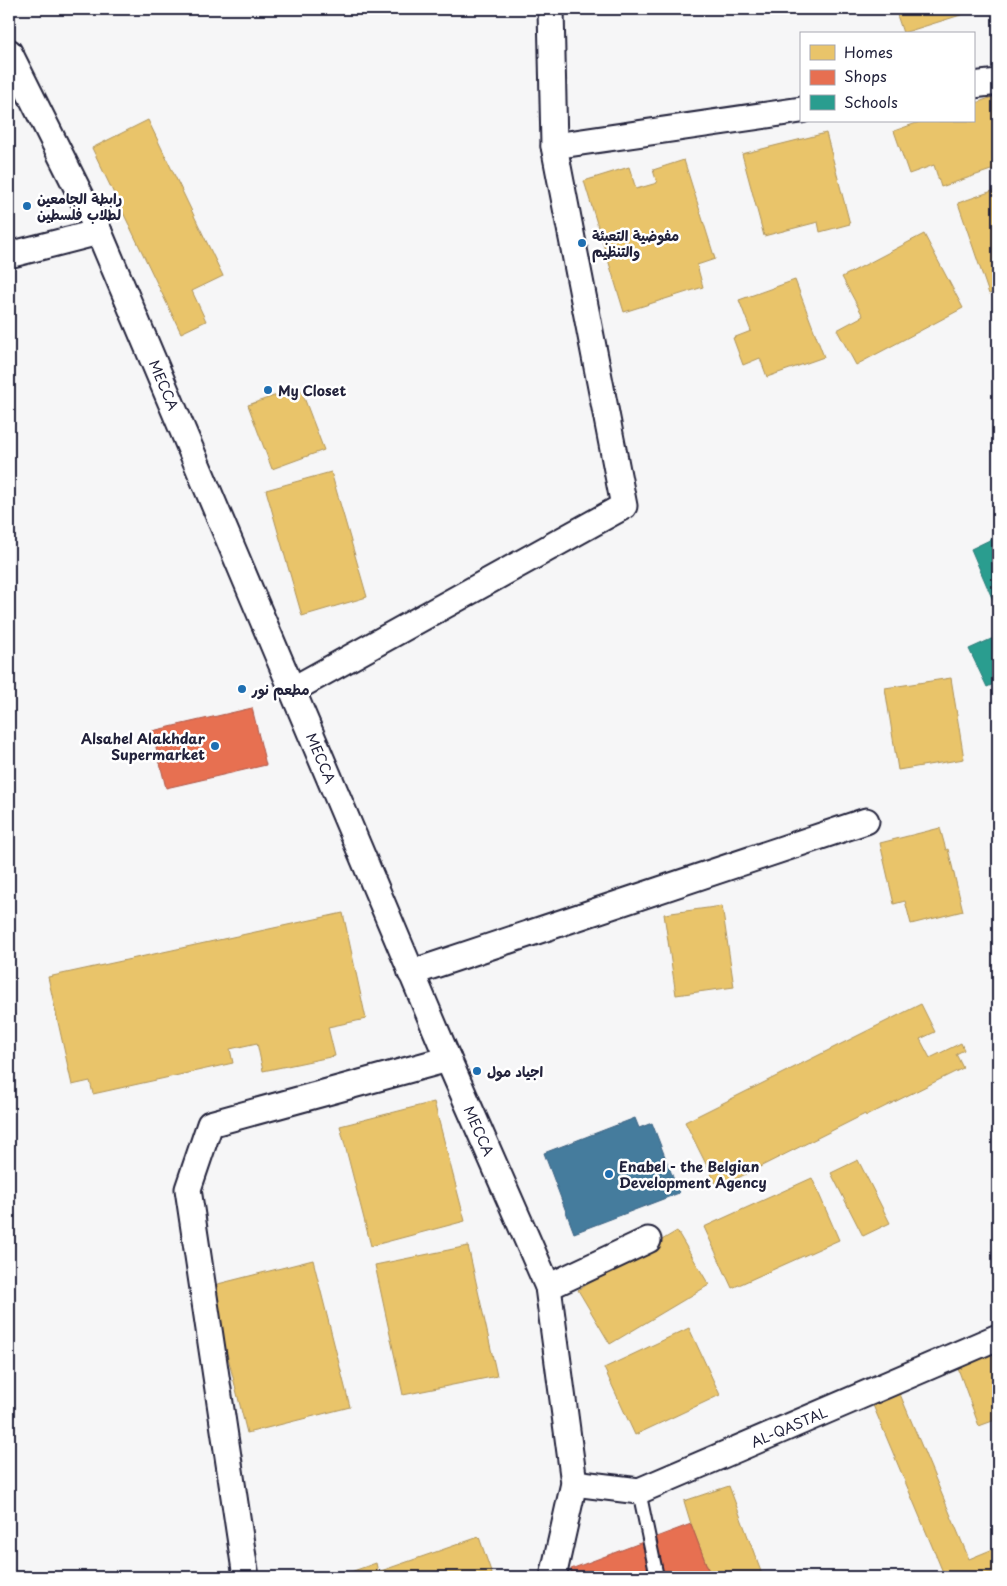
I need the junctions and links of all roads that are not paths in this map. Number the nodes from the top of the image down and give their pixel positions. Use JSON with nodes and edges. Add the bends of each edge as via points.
{"nodes":[{"id":1,"x":551,"y":9,"type":"edge"},
{"id":2,"x":9,"y":52,"type":"edge"},
{"id":3,"x":998,"y":82,"type":"edge"},
{"id":4,"x":974,"y":85,"type":"edge"},
{"id":5,"x":800,"y":110,"type":"edge"},
{"id":6,"x":554,"y":146,"type":"junction"},
{"id":7,"x":99,"y":232,"type":"junction"},
{"id":8,"x":9,"y":255,"type":"edge"},
{"id":9,"x":292,"y":690,"type":"junction"},
{"id":10,"x":866,"y":821,"type":"dead end"},
{"id":11,"x":412,"y":973,"type":"junction"},
{"id":12,"x":448,"y":1059,"type":"junction"},
{"id":13,"x":648,"y":1240,"type":"dead end"},
{"id":14,"x":548,"y":1287,"type":"junction"},
{"id":15,"x":998,"y":1337,"type":"edge"},
{"id":16,"x":574,"y":1483,"type":"junction"},
{"id":17,"x":639,"y":1491,"type":"junction"},
{"id":18,"x":246,"y":1577,"type":"edge"},
{"id":19,"x":553,"y":1577,"type":"edge"},
{"id":20,"x":657,"y":1577,"type":"edge"}],
"edges":[{"from":1,"to":6,"type":"street"},
{"from":2,"to":7,"type":"street","name":"MECCA"},
{"from":3,"to":4,"type":"street"},
{"from":5,"to":6,"type":"street"},
{"from":6,"to":9,"type":"street","via":[[624,506]]},
{"from":7,"to":8,"type":"street"},
{"from":7,"to":9,"type":"street","name":"MECCA"},
{"from":9,"to":11,"type":"street","name":"MECCA"},
{"from":10,"to":11,"type":"street"},
{"from":11,"to":12,"type":"street","name":"MECCA"},
{"from":12,"to":14,"type":"street","name":"MECCA"},
{"from":12,"to":18,"type":"street","via":[[210,1124],[188,1189]]},
{"from":13,"to":14,"type":"street"},
{"from":14,"to":16,"type":"street","name":"MECCA"},
{"from":15,"to":17,"type":"street","name":"AL-QASTAL"},
{"from":16,"to":17,"type":"street"},
{"from":16,"to":19,"type":"street"},
{"from":17,"to":20,"type":"lane"}]}
